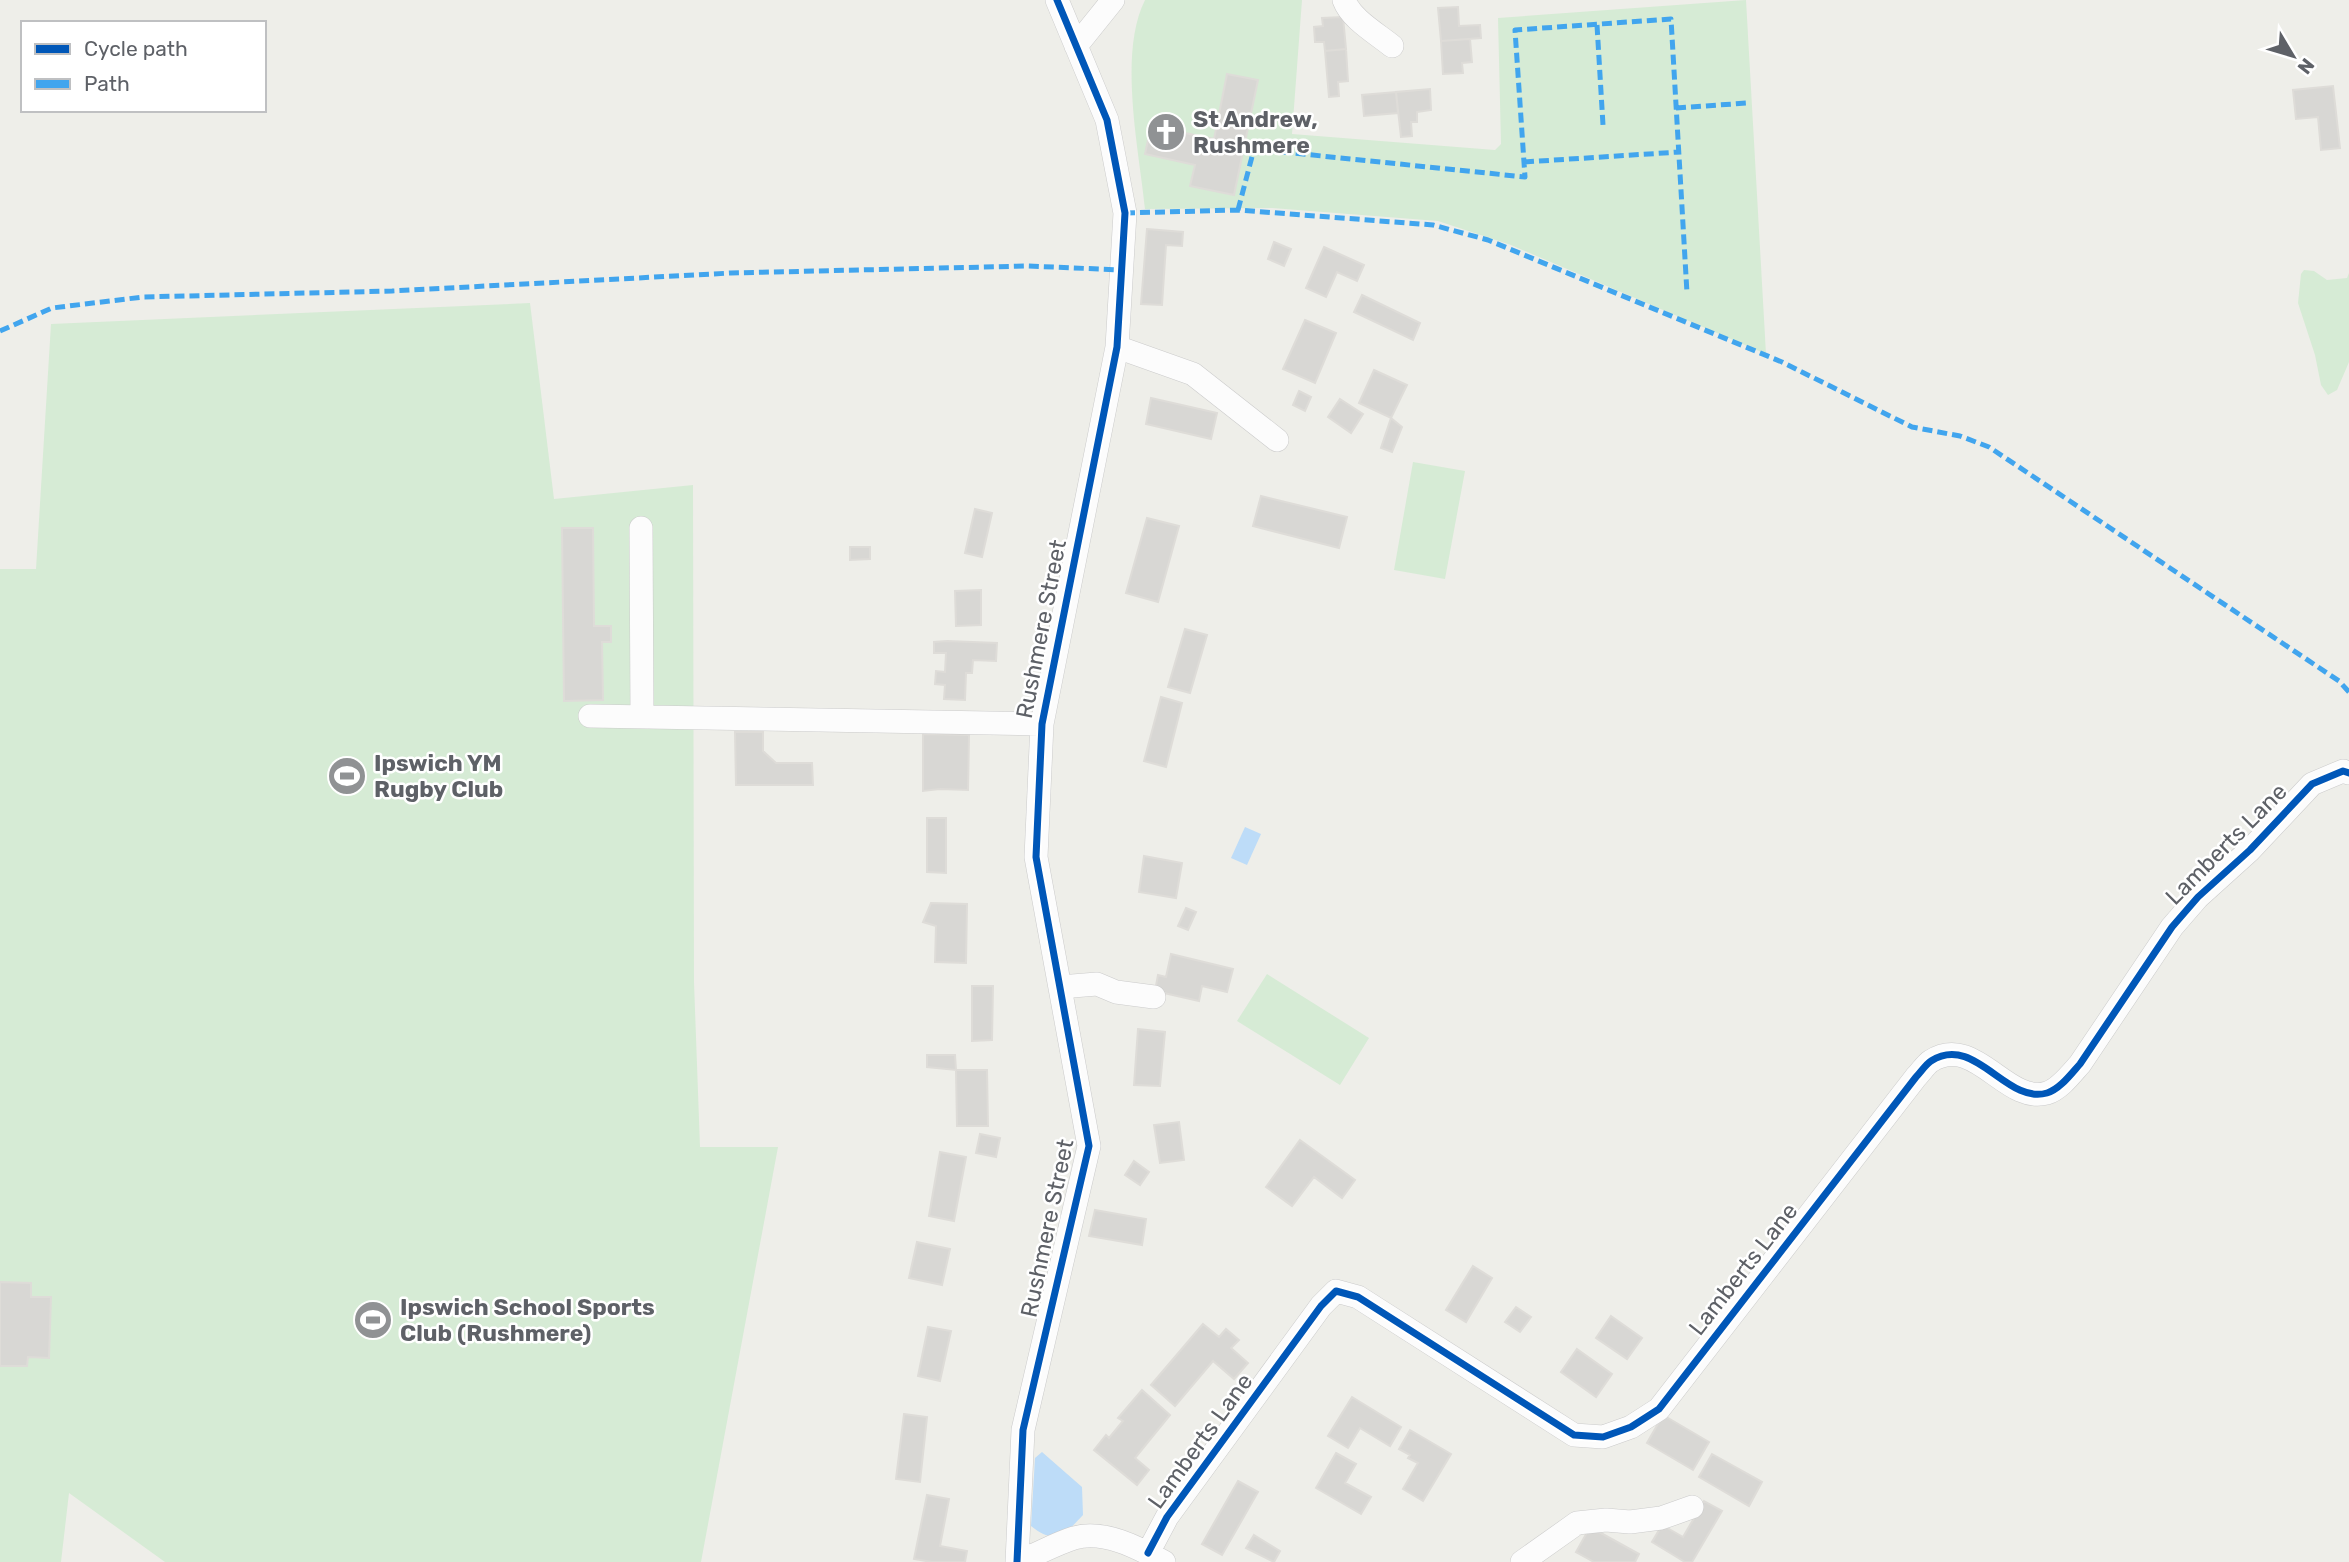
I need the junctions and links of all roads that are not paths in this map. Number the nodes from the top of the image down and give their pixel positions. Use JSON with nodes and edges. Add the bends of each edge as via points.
{"nodes":[{"id":1,"x":1057,"y":0,"type":"edge"},
{"id":2,"x":1113,"y":0,"type":"edge"},
{"id":3,"x":1344,"y":0,"type":"edge"},
{"id":4,"x":1076,"y":46,"type":"junction"},
{"id":5,"x":1392,"y":46,"type":"dead end"},
{"id":6,"x":1117,"y":347,"type":"junction"},
{"id":7,"x":1277,"y":440,"type":"dead end"},
{"id":8,"x":641,"y":528,"type":"dead end"},
{"id":9,"x":590,"y":716,"type":"dead end"},
{"id":10,"x":642,"y":716,"type":"junction"},
{"id":11,"x":1042,"y":724,"type":"junction"},
{"id":12,"x":2349,"y":773,"type":"edge"},
{"id":13,"x":1060,"y":987,"type":"junction"},
{"id":14,"x":1154,"y":997,"type":"dead end"},
{"id":15,"x":1692,"y":1507,"type":"dead end"},
{"id":16,"x":1156,"y":1558,"type":"edge"},
{"id":17,"x":1017,"y":1562,"type":"edge"},
{"id":18,"x":1522,"y":1562,"type":"edge"}],
"edges":[{"from":1,"to":4,"type":"street","name":"Rushmere Street"},
{"from":2,"to":4,"type":"street"},
{"from":3,"to":5,"type":"street","via":[[1354,15]]},
{"from":4,"to":6,"type":"street","name":"Rushmere Street","via":[[1107,120],[1125,213]]},
{"from":6,"to":7,"type":"street","via":[[1193,374]]},
{"from":6,"to":11,"type":"street","name":"Rushmere Street"},
{"from":8,"to":10,"type":"street"},
{"from":9,"to":10,"type":"street"},
{"from":10,"to":11,"type":"street"},
{"from":11,"to":13,"type":"street","name":"Rushmere Street","via":[[1036,857]]},
{"from":12,"to":16,"type":"street","name":"Lamberts Lane","via":[[2343,771],[2312,785],[2198,897],[2172,927],[2080,1064],[2049,1093],[2020,1091],[1964,1056],[1947,1055],[1931,1061],[1659,1409],[1631,1427],[1603,1437],[1574,1435],[1358,1297],[1336,1292],[1321,1306],[1167,1517]]},
{"from":13,"to":14,"type":"street","via":[[1097,984],[1115,992]]},
{"from":13,"to":17,"type":"street","name":"Rushmere Street","via":[[1089,1146],[1023,1430]]},
{"from":15,"to":18,"type":"street","via":[[1661,1518],[1577,1523]]},
{"from":16,"to":17,"type":"street","name":"Lamberts Lane","via":[[1103,1537],[1076,1537]]}]}
